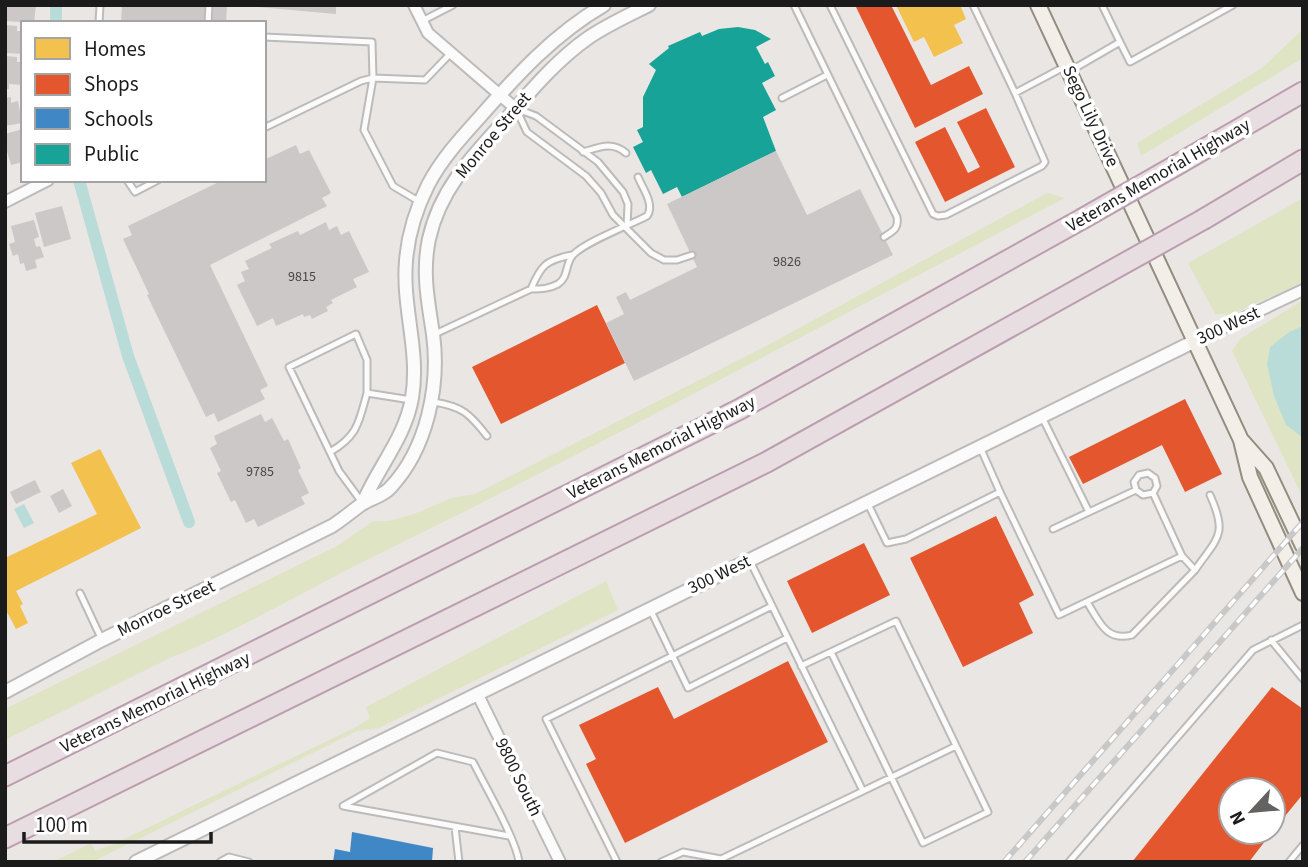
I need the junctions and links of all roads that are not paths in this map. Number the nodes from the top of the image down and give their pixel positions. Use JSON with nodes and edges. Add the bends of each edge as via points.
{"nodes":[{"id":1,"x":414,"y":5,"type":"edge"},
{"id":2,"x":453,"y":5,"type":"edge"},
{"id":3,"x":604,"y":5,"type":"edge"},
{"id":4,"x":649,"y":5,"type":"edge"},
{"id":5,"x":794,"y":5,"type":"edge"},
{"id":6,"x":830,"y":5,"type":"edge"},
{"id":7,"x":973,"y":5,"type":"edge"},
{"id":8,"x":1038,"y":5,"type":"edge"},
{"id":9,"x":1102,"y":5,"type":"edge"},
{"id":10,"x":1233,"y":5,"type":"edge"},
{"id":11,"x":422,"y":21,"type":"junction"},
{"id":12,"x":266,"y":37,"type":"edge"},
{"id":13,"x":1120,"y":42,"type":"junction"},
{"id":14,"x":450,"y":54,"type":"junction"},
{"id":15,"x":1068,"y":68,"type":"junction"},
{"id":16,"x":827,"y":75,"type":"junction"},
{"id":17,"x":373,"y":78,"type":"junction"},
{"id":18,"x":1303,"y":92,"type":"edge"},
{"id":19,"x":1015,"y":93,"type":"junction"},
{"id":20,"x":499,"y":95,"type":"junction"},
{"id":21,"x":782,"y":98,"type":"dead end"},
{"id":22,"x":515,"y":108,"type":"junction"},
{"id":23,"x":266,"y":127,"type":"edge"},
{"id":24,"x":585,"y":153,"type":"junction"},
{"id":25,"x":626,"y":153,"type":"dead end"},
{"id":26,"x":1303,"y":160,"type":"edge"},
{"id":27,"x":576,"y":168,"type":"junction"},
{"id":28,"x":638,"y":177,"type":"dead end"},
{"id":29,"x":44,"y":182,"type":"edge"},
{"id":30,"x":128,"y":182,"type":"edge"},
{"id":31,"x":155,"y":182,"type":"edge"},
{"id":32,"x":5,"y":202,"type":"edge"},
{"id":33,"x":420,"y":202,"type":"junction"},
{"id":34,"x":626,"y":227,"type":"junction"},
{"id":35,"x":884,"y":237,"type":"dead end"},
{"id":36,"x":692,"y":255,"type":"dead end"},
{"id":37,"x":572,"y":256,"type":"junction"},
{"id":38,"x":531,"y":289,"type":"junction"},
{"id":39,"x":1303,"y":290,"type":"edge"},
{"id":40,"x":433,"y":335,"type":"junction"},
{"id":41,"x":1195,"y":341,"type":"junction"},
{"id":42,"x":367,"y":393,"type":"junction"},
{"id":43,"x":411,"y":400,"type":"junction"},
{"id":44,"x":431,"y":402,"type":"junction"},
{"id":45,"x":1042,"y":416,"type":"junction"},
{"id":46,"x":487,"y":436,"type":"dead end"},
{"id":47,"x":1241,"y":440,"type":"junction"},
{"id":48,"x":979,"y":446,"type":"junction"},
{"id":49,"x":330,"y":452,"type":"junction"},
{"id":50,"x":1136,"y":490,"type":"junction"},
{"id":51,"x":1000,"y":492,"type":"junction"},
{"id":52,"x":1153,"y":493,"type":"junction"},
{"id":53,"x":1210,"y":495,"type":"dead end"},
{"id":54,"x":866,"y":502,"type":"junction"},
{"id":55,"x":363,"y":503,"type":"junction"},
{"id":56,"x":1090,"y":512,"type":"junction"},
{"id":57,"x":1053,"y":529,"type":"dead end"},
{"id":58,"x":1303,"y":546,"type":"edge"},
{"id":59,"x":1182,"y":556,"type":"junction"},
{"id":60,"x":749,"y":559,"type":"junction"},
{"id":61,"x":1195,"y":570,"type":"junction"},
{"id":62,"x":80,"y":593,"type":"dead end"},
{"id":63,"x":1303,"y":593,"type":"edge"},
{"id":64,"x":1087,"y":602,"type":"junction"},
{"id":65,"x":772,"y":606,"type":"junction"},
{"id":66,"x":650,"y":608,"type":"junction"},
{"id":67,"x":1303,"y":625,"type":"edge"},
{"id":68,"x":788,"y":638,"type":"junction"},
{"id":69,"x":102,"y":640,"type":"junction"},
{"id":70,"x":1271,"y":640,"type":"junction"},
{"id":71,"x":831,"y":652,"type":"junction"},
{"id":72,"x":672,"y":657,"type":"junction"},
{"id":73,"x":801,"y":666,"type":"junction"},
{"id":74,"x":1303,"y":679,"type":"edge"},
{"id":75,"x":5,"y":692,"type":"edge"},
{"id":76,"x":477,"y":693,"type":"junction"},
{"id":77,"x":956,"y":746,"type":"junction"},
{"id":78,"x":5,"y":776,"type":"edge"},
{"id":79,"x":891,"y":777,"type":"junction"},
{"id":80,"x":863,"y":791,"type":"junction"},
{"id":81,"x":456,"y":827,"type":"junction"},
{"id":82,"x":509,"y":836,"type":"junction"},
{"id":83,"x":5,"y":838,"type":"edge"},
{"id":84,"x":1303,"y":845,"type":"edge"},
{"id":85,"x":136,"y":862,"type":"edge"},
{"id":86,"x":220,"y":862,"type":"edge"},
{"id":87,"x":248,"y":862,"type":"edge"},
{"id":88,"x":459,"y":862,"type":"edge"},
{"id":89,"x":519,"y":862,"type":"edge"},
{"id":90,"x":560,"y":862,"type":"edge"},
{"id":91,"x":617,"y":862,"type":"edge"},
{"id":92,"x":661,"y":862,"type":"edge"},
{"id":93,"x":1069,"y":862,"type":"edge"},
{"id":94,"x":1289,"y":862,"type":"edge"}],
"edges":[{"from":1,"to":11,"type":"street"},
{"from":2,"to":11,"type":"lane"},
{"from":3,"to":20,"type":"street","name":"Monroe Street","via":[[556,37]]},
{"from":4,"to":22,"type":"street","name":"Monroe Street","via":[[570,52]]},
{"from":5,"to":16,"type":"lane"},
{"from":6,"to":19,"type":"lane","via":[[933,214],[946,215],[1045,162]]},
{"from":7,"to":19,"type":"lane"},
{"from":8,"to":15,"type":"main road","name":"Sego Lily Drive"},
{"from":9,"to":13,"type":"lane"},
{"from":10,"to":13,"type":"lane","via":[[1130,62]]},
{"from":11,"to":14,"type":"street"},
{"from":12,"to":17,"type":"lane","via":[[372,42]]},
{"from":13,"to":15,"type":"lane"},
{"from":14,"to":17,"type":"lane","via":[[425,79]]},
{"from":14,"to":20,"type":"street"},
{"from":15,"to":19,"type":"lane"},
{"from":15,"to":41,"type":"main road","name":"Sego Lily Drive"},
{"from":16,"to":21,"type":"lane"},
{"from":16,"to":35,"type":"lane","via":[[897,217],[895,231]]},
{"from":17,"to":23,"type":"lane"},
{"from":17,"to":33,"type":"lane","via":[[365,130],[393,186]]},
{"from":18,"to":78,"type":"highway","name":"Veterans Memorial Highway","bridge":true,"via":[[740,409]]},
{"from":20,"to":22,"type":"street"},
{"from":20,"to":33,"type":"street","name":"Monroe Street","via":[[440,164]]},
{"from":22,"to":24,"type":"lane","via":[[536,116]]},
{"from":22,"to":27,"type":"lane","via":[[527,132]]},
{"from":22,"to":40,"type":"street","name":"Monroe Street","via":[[464,166],[437,212],[425,270]]},
{"from":24,"to":25,"type":"lane","via":[[606,145]]},
{"from":24,"to":27,"type":"lane"},
{"from":24,"to":34,"type":"lane","via":[[622,192],[628,204]]},
{"from":26,"to":83,"type":"highway","bridge":true,"via":[[768,462]]},
{"from":27,"to":34,"type":"lane"},
{"from":28,"to":34,"type":"lane","via":[[651,211]]},
{"from":29,"to":32,"type":"street"},
{"from":30,"to":31,"type":"lane","via":[[135,192]]},
{"from":33,"to":43,"type":"street","name":"Monroe Street","via":[[406,261],[407,308],[415,354]]},
{"from":34,"to":36,"type":"lane","via":[[656,257],[677,260]]},
{"from":34,"to":37,"type":"lane"},
{"from":37,"to":38,"type":"lane","via":[[543,266]]},
{"from":37,"to":38,"type":"lane","via":[[562,281],[544,290]]},
{"from":38,"to":40,"type":"lane"},
{"from":39,"to":41,"type":"street","name":"300 West"},
{"from":40,"to":44,"type":"street","name":"Monroe Street"},
{"from":41,"to":45,"type":"street","name":"300 West"},
{"from":41,"to":47,"type":"main road","name":"Sego Lily Drive"},
{"from":42,"to":43,"type":"lane"},
{"from":42,"to":49,"type":"lane","via":[[352,437]]},
{"from":42,"to":49,"type":"lane","via":[[367,360],[356,334],[289,368]]},
{"from":43,"to":55,"type":"street","name":"Monroe Street","via":[[397,442]]},
{"from":44,"to":46,"type":"lane","via":[[452,405],[471,415]]},
{"from":44,"to":55,"type":"street","name":"Monroe Street","via":[[425,427],[403,471],[388,490]]},
{"from":45,"to":48,"type":"street","name":"300 West"},
{"from":45,"to":56,"type":"lane"},
{"from":47,"to":58,"type":"main road","via":[[1266,468]]},
{"from":47,"to":63,"type":"main road","via":[[1250,477]]},
{"from":48,"to":51,"type":"lane"},
{"from":48,"to":54,"type":"street","name":"300 West"},
{"from":49,"to":55,"type":"lane"},
{"from":50,"to":52,"type":"lane","via":[[1143,495]]},
{"from":50,"to":52,"type":"lane","via":[[1134,482],[1148,473],[1157,486]]},
{"from":50,"to":56,"type":"lane"},
{"from":51,"to":54,"type":"lane","via":[[906,539],[887,543]]},
{"from":51,"to":64,"type":"lane","via":[[1059,615]]},
{"from":52,"to":59,"type":"lane"},
{"from":53,"to":61,"type":"lane","via":[[1219,516],[1219,537]]},
{"from":54,"to":60,"type":"street","name":"300 West"},
{"from":55,"to":69,"type":"street","name":"Monroe Street","via":[[332,526]]},
{"from":56,"to":57,"type":"lane"},
{"from":59,"to":61,"type":"lane"},
{"from":59,"to":64,"type":"lane"},
{"from":60,"to":65,"type":"lane"},
{"from":60,"to":66,"type":"street","name":"300 West"},
{"from":61,"to":64,"type":"lane","via":[[1132,635],[1119,638],[1105,631]]},
{"from":62,"to":69,"type":"lane"},
{"from":65,"to":68,"type":"lane"},
{"from":65,"to":72,"type":"lane"},
{"from":66,"to":72,"type":"lane"},
{"from":66,"to":76,"type":"street","name":"300 West"},
{"from":67,"to":70,"type":"lane"},
{"from":68,"to":72,"type":"lane","via":[[688,688]]},
{"from":68,"to":73,"type":"lane"},
{"from":69,"to":75,"type":"street","name":"Monroe Street"},
{"from":70,"to":74,"type":"lane"},
{"from":70,"to":93,"type":"lane","via":[[1253,650]]},
{"from":71,"to":73,"type":"lane"},
{"from":71,"to":77,"type":"lane","via":[[896,621]]},
{"from":71,"to":79,"type":"lane"},
{"from":72,"to":91,"type":"lane","via":[[546,719]]},
{"from":73,"to":80,"type":"lane"},
{"from":76,"to":85,"type":"street","name":"300 West"},
{"from":76,"to":90,"type":"street","name":"9800 South"},
{"from":77,"to":79,"type":"lane"},
{"from":77,"to":79,"type":"lane","via":[[988,811],[923,843]]},
{"from":79,"to":80,"type":"lane"},
{"from":80,"to":92,"type":"lane","via":[[722,859],[682,852]]},
{"from":81,"to":82,"type":"lane"},
{"from":81,"to":82,"type":"lane","via":[[343,806],[438,753],[473,762]]},
{"from":81,"to":88,"type":"lane"},
{"from":82,"to":89,"type":"lane"},
{"from":84,"to":94,"type":"lane"},
{"from":86,"to":87,"type":"lane","via":[[229,857]]}]}
